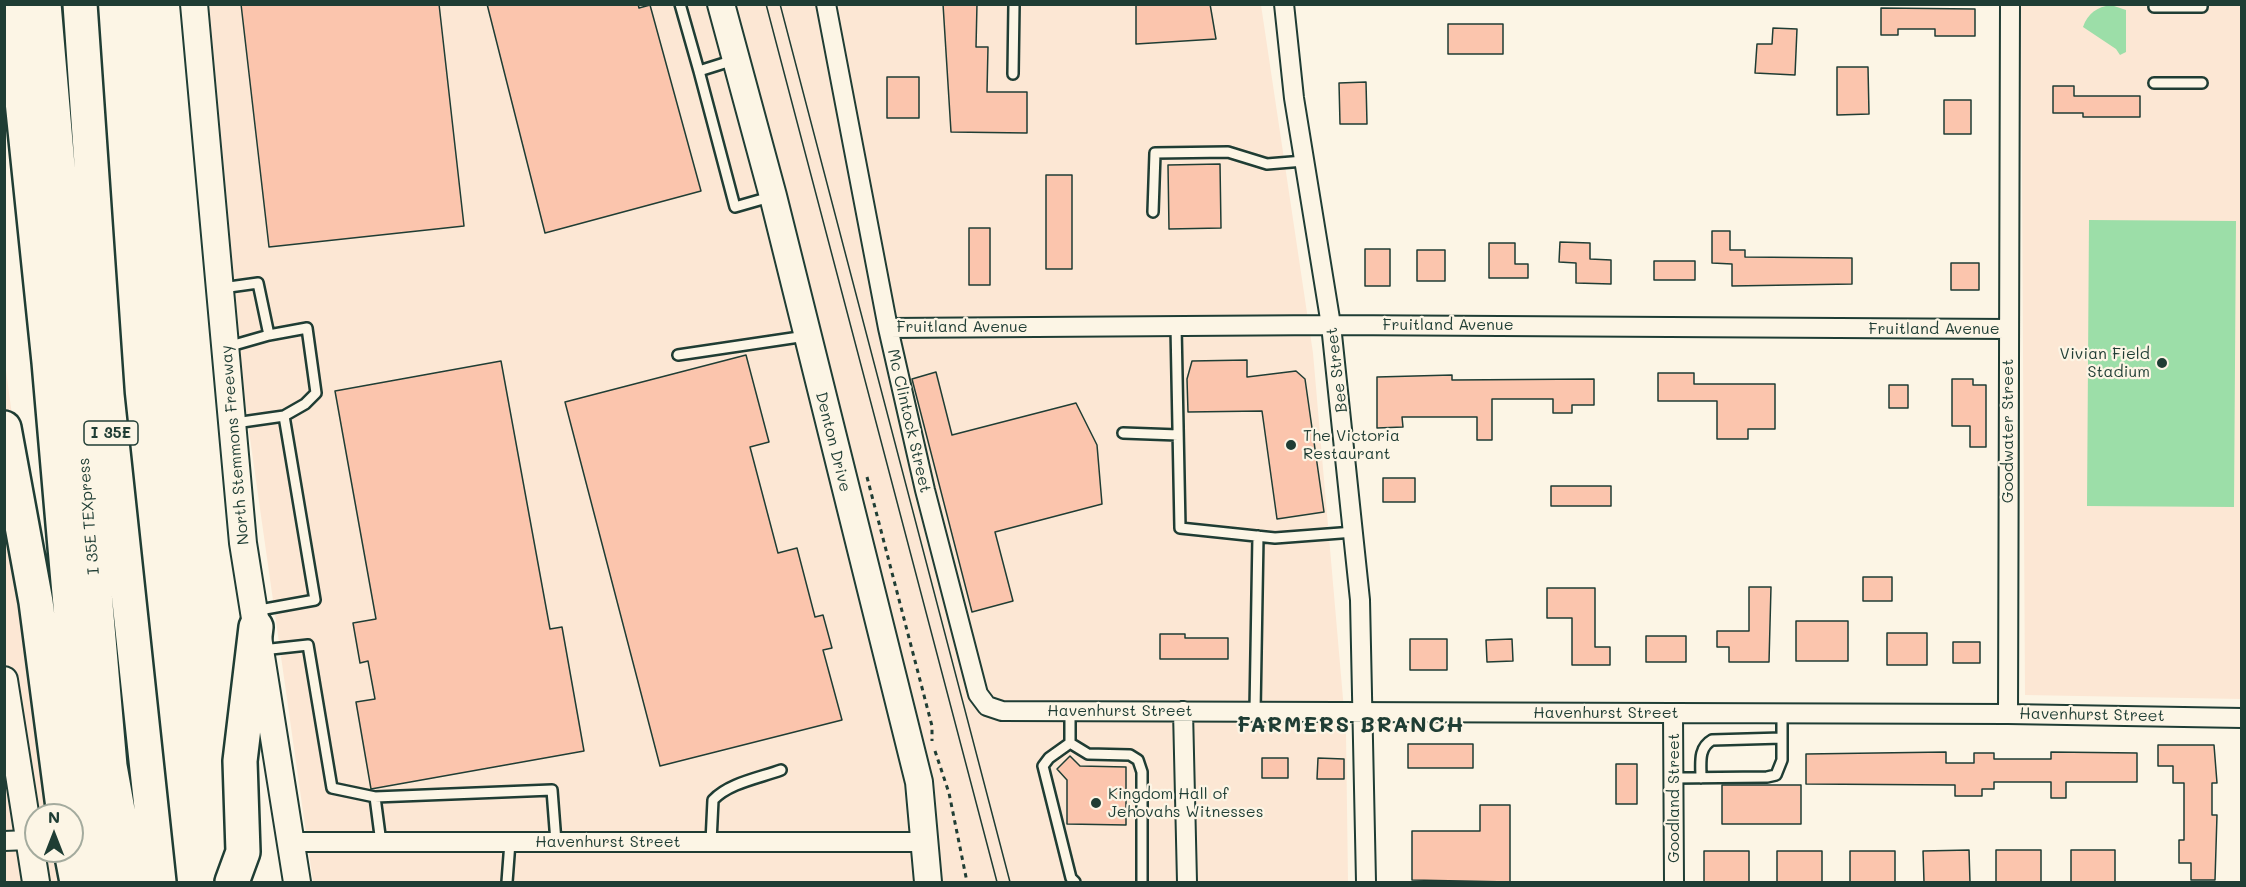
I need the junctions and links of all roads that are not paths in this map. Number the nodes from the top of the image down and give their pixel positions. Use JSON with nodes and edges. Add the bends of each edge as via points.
{"nodes":[{"id":1,"x":12,"y":4,"type":"edge"},
{"id":2,"x":44,"y":4,"type":"edge"},
{"id":3,"x":80,"y":4,"type":"edge"},
{"id":4,"x":194,"y":4,"type":"edge"},
{"id":5,"x":680,"y":4,"type":"edge"},
{"id":6,"x":721,"y":4,"type":"edge"},
{"id":7,"x":826,"y":4,"type":"edge"},
{"id":8,"x":1014,"y":4,"type":"edge"},
{"id":9,"x":1284,"y":4,"type":"edge"},
{"id":10,"x":2010,"y":4,"type":"edge"},
{"id":11,"x":2202,"y":4,"type":"edge"},
{"id":12,"x":2154,"y":7,"type":"dead end"},
{"id":13,"x":736,"y":60,"type":"junction"},
{"id":14,"x":699,"y":70,"type":"junction"},
{"id":15,"x":1014,"y":74,"type":"dead end"},
{"id":16,"x":2154,"y":83,"type":"dead end"},
{"id":17,"x":2202,"y":83,"type":"dead end"},
{"id":18,"x":1304,"y":161,"type":"junction"},
{"id":19,"x":773,"y":196,"type":"junction"},
{"id":20,"x":1153,"y":212,"type":"dead end"},
{"id":21,"x":220,"y":289,"type":"junction"},
{"id":22,"x":1331,"y":325,"type":"junction"},
{"id":23,"x":1176,"y":326,"type":"junction"},
{"id":24,"x":888,"y":328,"type":"junction"},
{"id":25,"x":2008,"y":329,"type":"junction"},
{"id":26,"x":269,"y":335,"type":"junction"},
{"id":27,"x":806,"y":336,"type":"junction"},
{"id":28,"x":225,"y":347,"type":"junction"},
{"id":29,"x":678,"y":355,"type":"dead end"},
{"id":30,"x":284,"y":416,"type":"junction"},
{"id":31,"x":232,"y":424,"type":"junction"},
{"id":32,"x":4,"y":428,"type":"edge"},
{"id":33,"x":1123,"y":433,"type":"dead end"},
{"id":34,"x":1178,"y":435,"type":"junction"},
{"id":35,"x":1354,"y":532,"type":"junction"},
{"id":36,"x":1258,"y":536,"type":"junction"},
{"id":37,"x":257,"y":629,"type":"junction"},
{"id":38,"x":4,"y":680,"type":"edge"},
{"id":39,"x":978,"y":694,"type":"joint"},
{"id":40,"x":1070,"y":711,"type":"junction"},
{"id":41,"x":1183,"y":711,"type":"junction"},
{"id":42,"x":1256,"y":711,"type":"junction"},
{"id":43,"x":1364,"y":711,"type":"junction"},
{"id":44,"x":1673,"y":713,"type":"junction"},
{"id":45,"x":1782,"y":714,"type":"junction"},
{"id":46,"x":2008,"y":714,"type":"junction"},
{"id":47,"x":2241,"y":718,"type":"edge"},
{"id":48,"x":1782,"y":738,"type":"junction"},
{"id":49,"x":1070,"y":743,"type":"junction"},
{"id":50,"x":781,"y":770,"type":"dead end"},
{"id":51,"x":1673,"y":778,"type":"junction"},
{"id":52,"x":1701,"y":778,"type":"junction"},
{"id":53,"x":375,"y":797,"type":"junction"},
{"id":54,"x":62,"y":803,"type":"edge"},
{"id":55,"x":17,"y":841,"type":"edge"},
{"id":56,"x":289,"y":842,"type":"junction"},
{"id":57,"x":510,"y":842,"type":"junction"},
{"id":58,"x":556,"y":842,"type":"junction"},
{"id":59,"x":711,"y":842,"type":"junction"},
{"id":60,"x":927,"y":842,"type":"junction"},
{"id":61,"x":381,"y":843,"type":"junction"},
{"id":62,"x":73,"y":863,"type":"edge"},
{"id":63,"x":36,"y":882,"type":"edge"},
{"id":64,"x":77,"y":882,"type":"edge"},
{"id":65,"x":102,"y":882,"type":"edge"},
{"id":66,"x":131,"y":882,"type":"edge"},
{"id":67,"x":159,"y":882,"type":"edge"},
{"id":68,"x":232,"y":882,"type":"edge"},
{"id":69,"x":297,"y":882,"type":"edge"},
{"id":70,"x":507,"y":882,"type":"edge"},
{"id":71,"x":928,"y":882,"type":"edge"},
{"id":72,"x":1075,"y":882,"type":"edge"},
{"id":73,"x":1142,"y":882,"type":"edge"},
{"id":74,"x":1186,"y":882,"type":"edge"},
{"id":75,"x":1366,"y":882,"type":"edge"},
{"id":76,"x":1674,"y":882,"type":"edge"}],
"edges":[{"from":1,"to":65,"type":"highway","via":[[72,628]]},
{"from":2,"to":66,"type":"highway","name":"I 35E TEXpress","via":[[110,766]]},
{"from":3,"to":67,"type":"highway","number":"I 35E","via":[[107,395]]},
{"from":4,"to":21,"type":"main road","name":"North Stemmons Freeway"},
{"from":5,"to":14,"type":"lane"},
{"from":6,"to":13,"type":"main road","name":"Denton Drive"},
{"from":7,"to":24,"type":"street","name":"Mc Clintock Street"},
{"from":8,"to":15,"type":"lane"},
{"from":9,"to":18,"type":"street","name":"Bee Street"},
{"from":10,"to":25,"type":"street","name":"Goodwater Street"},
{"from":11,"to":12,"type":"lane"},
{"from":13,"to":14,"type":"lane"},
{"from":13,"to":19,"type":"main road","name":"Denton Drive"},
{"from":14,"to":19,"type":"lane","via":[[735,207]]},
{"from":16,"to":17,"type":"lane"},
{"from":18,"to":20,"type":"lane","via":[[1267,164],[1228,152],[1155,153]]},
{"from":18,"to":22,"type":"street","name":"Bee Street"},
{"from":19,"to":27,"type":"main road","name":"Denton Drive"},
{"from":21,"to":26,"type":"lane","via":[[258,283]]},
{"from":21,"to":28,"type":"main road","name":"North Stemmons Freeway"},
{"from":22,"to":23,"type":"street","name":"Fruitland Avenue"},
{"from":22,"to":25,"type":"street","name":"Fruitland Avenue"},
{"from":22,"to":35,"type":"street","name":"Bee Street"},
{"from":23,"to":24,"type":"street","name":"Fruitland Avenue"},
{"from":23,"to":34,"type":"lane"},
{"from":24,"to":39,"type":"street","name":"Mc Clintock Street"},
{"from":25,"to":46,"type":"street","name":"Goodwater Street"},
{"from":26,"to":28,"type":"lane"},
{"from":26,"to":30,"type":"lane","via":[[307,328],[316,393]]},
{"from":27,"to":29,"type":"lane"},
{"from":27,"to":60,"type":"main road","name":"Denton Drive","via":[[919,782]]},
{"from":28,"to":31,"type":"main road","name":"North Stemmons Freeway"},
{"from":30,"to":31,"type":"lane"},
{"from":30,"to":37,"type":"lane","via":[[315,600]]},
{"from":31,"to":37,"type":"main road","name":"North Stemmons Freeway","via":[[243,543]]},
{"from":32,"to":54,"type":"highway","via":[[36,602]]},
{"from":33,"to":34,"type":"lane"},
{"from":34,"to":36,"type":"lane","via":[[1180,528]]},
{"from":35,"to":36,"type":"lane"},
{"from":35,"to":43,"type":"street","name":"Bee Street"},
{"from":36,"to":42,"type":"lane"},
{"from":37,"to":53,"type":"lane","via":[[308,645],[332,788]]},
{"from":37,"to":56,"type":"main road","name":"North Stemmons Freeway"},
{"from":37,"to":68,"type":"highway","via":[[240,761],[243,852]]},
{"from":38,"to":55,"type":"main road"},
{"from":39,"to":40,"type":"street","name":"Havenhurst Street","via":[[987,706],[1002,711]]},
{"from":40,"to":41,"type":"street","name":"Havenhurst Street"},
{"from":40,"to":49,"type":"lane"},
{"from":41,"to":42,"type":"street","name":"Havenhurst Street"},
{"from":41,"to":74,"type":"street"},
{"from":42,"to":43,"type":"street","name":"Havenhurst Street"},
{"from":43,"to":44,"type":"street","name":"Havenhurst Street"},
{"from":43,"to":75,"type":"street","name":"Bee Street"},
{"from":44,"to":45,"type":"street","name":"Havenhurst Street"},
{"from":44,"to":51,"type":"street","name":"Goodland Street"},
{"from":45,"to":46,"type":"street","name":"Havenhurst Street"},
{"from":45,"to":48,"type":"lane"},
{"from":46,"to":47,"type":"street","name":"Havenhurst Street"},
{"from":48,"to":52,"type":"lane","via":[[1722,738],[1705,744],[1701,751]]},
{"from":48,"to":52,"type":"lane","via":[[1776,775]]},
{"from":49,"to":72,"type":"lane","via":[[1043,766]]},
{"from":49,"to":73,"type":"lane","via":[[1088,754],[1131,755],[1138,760],[1142,772]]},
{"from":50,"to":59,"type":"lane","via":[[734,787],[713,800]]},
{"from":51,"to":52,"type":"lane"},
{"from":51,"to":76,"type":"street","name":"Goodland Street"},
{"from":53,"to":58,"type":"lane","via":[[552,790]]},
{"from":53,"to":61,"type":"lane"},
{"from":55,"to":63,"type":"main road"},
{"from":56,"to":61,"type":"street","name":"Havenhurst Street"},
{"from":56,"to":69,"type":"main road","name":"North Stemmons Freeway"},
{"from":57,"to":58,"type":"street","name":"Havenhurst Street"},
{"from":57,"to":61,"type":"street","name":"Havenhurst Street"},
{"from":57,"to":70,"type":"lane"},
{"from":58,"to":59,"type":"street","name":"Havenhurst Street"},
{"from":59,"to":60,"type":"street","name":"Havenhurst Street"},
{"from":60,"to":71,"type":"main road","name":"Denton Drive"},
{"from":62,"to":64,"type":"highway"}]}
